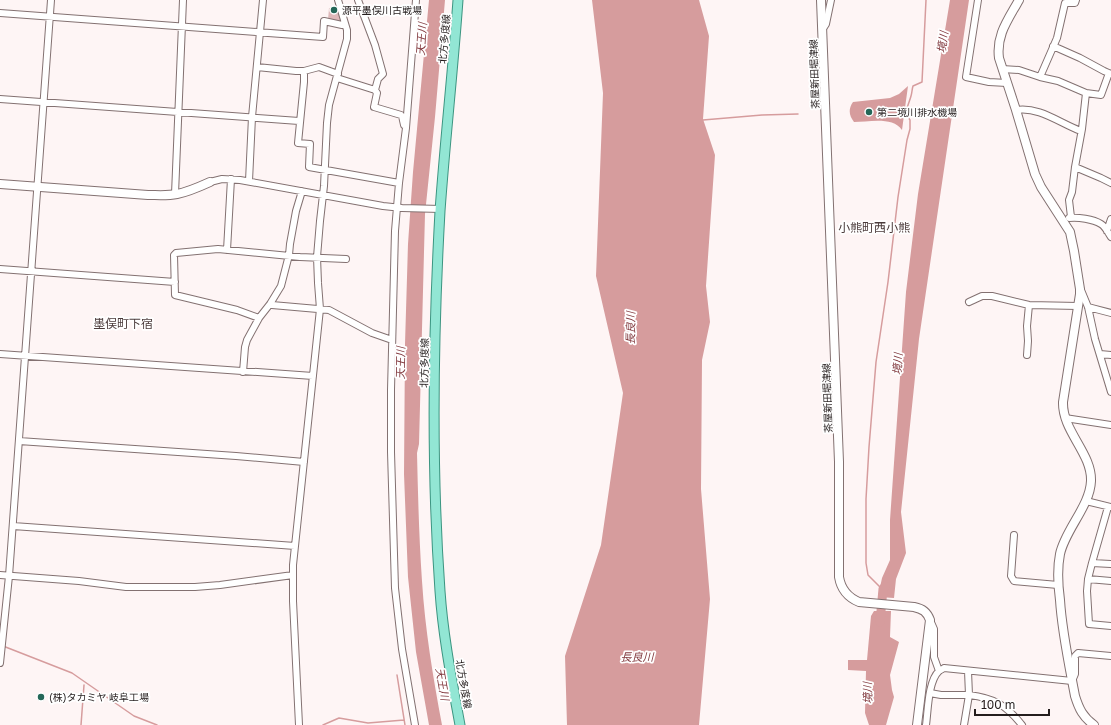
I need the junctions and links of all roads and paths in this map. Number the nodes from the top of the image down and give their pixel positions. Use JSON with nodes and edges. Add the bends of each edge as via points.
{"nodes":[{"id":1,"x":51,"y":0,"type":"edge"},
{"id":2,"x":183,"y":0,"type":"edge"},
{"id":3,"x":263,"y":0,"type":"edge"},
{"id":4,"x":338,"y":0,"type":"edge"},
{"id":5,"x":358,"y":0,"type":"edge"},
{"id":6,"x":416,"y":0,"type":"edge"},
{"id":7,"x":458,"y":0,"type":"edge"},
{"id":8,"x":821,"y":0,"type":"edge"},
{"id":9,"x":831,"y":0,"type":"edge"},
{"id":10,"x":978,"y":0,"type":"edge"},
{"id":11,"x":1019,"y":0,"type":"edge"},
{"id":12,"x":1076,"y":0,"type":"edge"},
{"id":13,"x":1063,"y":1,"type":"edge"},
{"id":14,"x":0,"y":13,"type":"edge"},
{"id":15,"x":50,"y":17,"type":"junction"},
{"id":16,"x":346,"y":25,"type":"junction"},
{"id":17,"x":182,"y":27,"type":"junction"},
{"id":18,"x":822,"y":29,"type":"junction"},
{"id":19,"x":260,"y":33,"type":"junction"},
{"id":20,"x":1053,"y":46,"type":"junction"},
{"id":21,"x":257,"y":67,"type":"junction"},
{"id":22,"x":1002,"y":69,"type":"junction"},
{"id":23,"x":304,"y":70,"type":"junction"},
{"id":24,"x":1110,"y":74,"type":"edge"},
{"id":25,"x":338,"y":76,"type":"junction"},
{"id":26,"x":1040,"y":77,"type":"junction"},
{"id":27,"x":1007,"y":83,"type":"junction"},
{"id":28,"x":375,"y":90,"type":"junction"},
{"id":29,"x":1086,"y":93,"type":"junction"},
{"id":30,"x":0,"y":99,"type":"edge"},
{"id":31,"x":44,"y":102,"type":"junction"},
{"id":32,"x":1016,"y":110,"type":"junction"},
{"id":33,"x":178,"y":112,"type":"junction"},
{"id":34,"x":252,"y":117,"type":"junction"},
{"id":35,"x":299,"y":121,"type":"junction"},
{"id":36,"x":406,"y":128,"type":"junction"},
{"id":37,"x":1081,"y":131,"type":"junction"},
{"id":38,"x":1075,"y":167,"type":"junction"},
{"id":39,"x":325,"y":169,"type":"junction"},
{"id":40,"x":231,"y":179,"type":"junction"},
{"id":41,"x":210,"y":182,"type":"joint"},
{"id":42,"x":249,"y":182,"type":"junction"},
{"id":43,"x":399,"y":183,"type":"junction"},
{"id":44,"x":1111,"y":183,"type":"edge"},
{"id":45,"x":0,"y":184,"type":"edge"},
{"id":46,"x":37,"y":187,"type":"junction"},
{"id":47,"x":302,"y":191,"type":"junction"},
{"id":48,"x":175,"y":194,"type":"junction"},
{"id":49,"x":323,"y":194,"type":"junction"},
{"id":50,"x":399,"y":208,"type":"junction"},
{"id":51,"x":437,"y":209,"type":"junction"},
{"id":52,"x":1066,"y":218,"type":"junction"},
{"id":53,"x":1111,"y":219,"type":"edge"},
{"id":54,"x":1107,"y":231,"type":"junction"},
{"id":55,"x":1111,"y":237,"type":"edge"},
{"id":56,"x":227,"y":250,"type":"junction"},
{"id":57,"x":289,"y":255,"type":"junction"},
{"id":58,"x":318,"y":257,"type":"junction"},
{"id":59,"x":346,"y":259,"type":"dead end"},
{"id":60,"x":0,"y":270,"type":"edge"},
{"id":61,"x":32,"y":272,"type":"junction"},
{"id":62,"x":175,"y":282,"type":"junction"},
{"id":63,"x":1080,"y":289,"type":"junction"},
{"id":64,"x":969,"y":302,"type":"dead end"},
{"id":65,"x":270,"y":304,"type":"junction"},
{"id":66,"x":1029,"y":306,"type":"junction"},
{"id":67,"x":1078,"y":306,"type":"junction"},
{"id":68,"x":1088,"y":307,"type":"junction"},
{"id":69,"x":320,"y":309,"type":"junction"},
{"id":70,"x":1111,"y":313,"type":"edge"},
{"id":71,"x":259,"y":318,"type":"junction"},
{"id":72,"x":392,"y":340,"type":"junction"},
{"id":73,"x":0,"y":354,"type":"edge"},
{"id":74,"x":1100,"y":354,"type":"junction"},
{"id":75,"x":1027,"y":355,"type":"dead end"},
{"id":76,"x":1111,"y":355,"type":"edge"},
{"id":77,"x":25,"y":356,"type":"junction"},
{"id":78,"x":242,"y":372,"type":"junction"},
{"id":79,"x":313,"y":376,"type":"junction"},
{"id":80,"x":1111,"y":392,"type":"edge"},
{"id":81,"x":1065,"y":418,"type":"junction"},
{"id":82,"x":1111,"y":425,"type":"edge"},
{"id":83,"x":19,"y":441,"type":"junction"},
{"id":84,"x":304,"y":462,"type":"junction"},
{"id":85,"x":1086,"y":501,"type":"junction"},
{"id":86,"x":1109,"y":507,"type":"edge"},
{"id":87,"x":13,"y":526,"type":"junction"},
{"id":88,"x":1014,"y":535,"type":"dead end"},
{"id":89,"x":295,"y":546,"type":"junction"},
{"id":90,"x":1092,"y":563,"type":"junction"},
{"id":91,"x":1111,"y":564,"type":"edge"},
{"id":92,"x":0,"y":575,"type":"edge"},
{"id":93,"x":293,"y":575,"type":"junction"},
{"id":94,"x":9,"y":576,"type":"junction"},
{"id":95,"x":1088,"y":579,"type":"junction"},
{"id":96,"x":1111,"y":581,"type":"edge"},
{"id":97,"x":1058,"y":585,"type":"junction"},
{"id":98,"x":2,"y":613,"type":"edge"},
{"id":99,"x":930,"y":620,"type":"junction"},
{"id":100,"x":1111,"y":626,"type":"edge"},
{"id":101,"x":1111,"y":656,"type":"edge"},
{"id":102,"x":0,"y":661,"type":"edge"},
{"id":103,"x":939,"y":671,"type":"junction"},
{"id":104,"x":968,"y":671,"type":"junction"},
{"id":105,"x":1072,"y":681,"type":"junction"},
{"id":106,"x":930,"y":693,"type":"junction"},
{"id":107,"x":969,"y":695,"type":"junction"},
{"id":108,"x":299,"y":725,"type":"edge"},
{"id":109,"x":415,"y":725,"type":"edge"},
{"id":110,"x":460,"y":725,"type":"edge"},
{"id":111,"x":917,"y":725,"type":"edge"},
{"id":112,"x":926,"y":725,"type":"edge"},
{"id":113,"x":964,"y":725,"type":"edge"},
{"id":114,"x":1022,"y":725,"type":"edge"},
{"id":115,"x":1094,"y":725,"type":"edge"}],
"edges":[{"from":1,"to":15,"type":"street"},
{"from":2,"to":17,"type":"street"},
{"from":3,"to":19,"type":"street"},
{"from":4,"to":16,"type":"street"},
{"from":5,"to":28,"type":"street","via":[[383,74],[378,79]]},
{"from":6,"to":36,"type":"street"},
{"from":7,"to":51,"type":"main road","name":"北方多度線"},
{"from":8,"to":18,"type":"street","name":"茶屋新田堀津線"},
{"from":9,"to":18,"type":"street","via":[[826,24]]},
{"from":10,"to":27,"type":"street","via":[[966,77]]},
{"from":11,"to":22,"type":"street","via":[[999,40],[998,51]]},
{"from":12,"to":13,"type":"street"},
{"from":13,"to":20,"type":"street","via":[[1057,38]]},
{"from":14,"to":15,"type":"street"},
{"from":15,"to":17,"type":"street"},
{"from":15,"to":31,"type":"street"},
{"from":16,"to":19,"type":"street","via":[[324,21],[323,37]]},
{"from":16,"to":25,"type":"street","via":[[347,39]]},
{"from":17,"to":19,"type":"street"},
{"from":17,"to":33,"type":"street"},
{"from":18,"to":99,"type":"street","name":"茶屋新田堀津線","via":[[839,454],[839,577],[841,586],[850,598],[859,602],[922,608]]},
{"from":19,"to":21,"type":"street"},
{"from":20,"to":24,"type":"street"},
{"from":20,"to":26,"type":"street"},
{"from":21,"to":23,"type":"street"},
{"from":21,"to":34,"type":"street"},
{"from":22,"to":26,"type":"street","via":[[1019,70]]},
{"from":22,"to":27,"type":"street"},
{"from":23,"to":25,"type":"street","via":[[319,67]]},
{"from":23,"to":35,"type":"street"},
{"from":24,"to":29,"type":"street","via":[[1101,95]]},
{"from":25,"to":28,"type":"street"},
{"from":25,"to":39,"type":"street","via":[[328,111]]},
{"from":26,"to":29,"type":"street","via":[[1058,81]]},
{"from":27,"to":32,"type":"street"},
{"from":28,"to":36,"type":"street","via":[[377,93],[374,107],[401,115]]},
{"from":29,"to":37,"type":"street"},
{"from":30,"to":31,"type":"street"},
{"from":31,"to":33,"type":"street"},
{"from":31,"to":46,"type":"street"},
{"from":32,"to":37,"type":"street","via":[[1042,113]]},
{"from":32,"to":52,"type":"street","via":[[1041,187]]},
{"from":33,"to":34,"type":"street"},
{"from":33,"to":48,"type":"street"},
{"from":34,"to":35,"type":"street"},
{"from":34,"to":42,"type":"street"},
{"from":35,"to":39,"type":"street","via":[[298,143],[310,144],[310,167]]},
{"from":36,"to":43,"type":"street"},
{"from":37,"to":38,"type":"street"},
{"from":38,"to":44,"type":"street"},
{"from":38,"to":52,"type":"street"},
{"from":39,"to":43,"type":"street"},
{"from":39,"to":49,"type":"street"},
{"from":40,"to":41,"type":"street"},
{"from":40,"to":42,"type":"street"},
{"from":40,"to":56,"type":"street"},
{"from":41,"to":48,"type":"street"},
{"from":42,"to":47,"type":"street"},
{"from":43,"to":50,"type":"street"},
{"from":45,"to":46,"type":"street"},
{"from":46,"to":48,"type":"street","via":[[148,195]]},
{"from":46,"to":61,"type":"street"},
{"from":47,"to":49,"type":"street"},
{"from":47,"to":57,"type":"street"},
{"from":49,"to":50,"type":"street"},
{"from":49,"to":58,"type":"street"},
{"from":50,"to":51,"type":"street"},
{"from":50,"to":72,"type":"street"},
{"from":51,"to":110,"type":"main road","name":"北方多度線","via":[[434,469],[440,592],[447,652]]},
{"from":52,"to":54,"type":"street","via":[[1084,218],[1101,224]]},
{"from":52,"to":63,"type":"street"},
{"from":53,"to":54,"type":"street"},
{"from":54,"to":55,"type":"street"},
{"from":56,"to":57,"type":"street"},
{"from":56,"to":62,"type":"street","via":[[176,253]]},
{"from":57,"to":58,"type":"street"},
{"from":57,"to":65,"type":"street","via":[[281,286]]},
{"from":58,"to":59,"type":"street"},
{"from":58,"to":69,"type":"street"},
{"from":60,"to":61,"type":"street"},
{"from":61,"to":62,"type":"street"},
{"from":61,"to":77,"type":"street"},
{"from":62,"to":71,"type":"street","via":[[175,294],[179,296]]},
{"from":63,"to":67,"type":"street"},
{"from":63,"to":68,"type":"street"},
{"from":64,"to":66,"type":"street","via":[[982,296],[992,296]]},
{"from":65,"to":69,"type":"street"},
{"from":65,"to":71,"type":"street"},
{"from":66,"to":67,"type":"street"},
{"from":66,"to":75,"type":"street"},
{"from":67,"to":81,"type":"street","via":[[1063,402]]},
{"from":68,"to":70,"type":"street"},
{"from":68,"to":74,"type":"street"},
{"from":69,"to":72,"type":"street","via":[[329,310],[372,333]]},
{"from":69,"to":79,"type":"street"},
{"from":71,"to":78,"type":"street","via":[[245,347]]},
{"from":72,"to":109,"type":"street","via":[[391,452],[396,588],[402,649]]},
{"from":73,"to":77,"type":"street"},
{"from":74,"to":76,"type":"street"},
{"from":74,"to":80,"type":"street"},
{"from":77,"to":78,"type":"street"},
{"from":77,"to":83,"type":"street"},
{"from":78,"to":79,"type":"street"},
{"from":79,"to":84,"type":"street"},
{"from":81,"to":82,"type":"street"},
{"from":81,"to":85,"type":"street","via":[[1090,470],[1090,488]]},
{"from":83,"to":84,"type":"street"},
{"from":83,"to":87,"type":"street"},
{"from":84,"to":89,"type":"street"},
{"from":85,"to":86,"type":"street"},
{"from":85,"to":97,"type":"street","via":[[1060,553]]},
{"from":86,"to":90,"type":"street"},
{"from":87,"to":89,"type":"street"},
{"from":87,"to":94,"type":"street"},
{"from":88,"to":97,"type":"street","via":[[1011,576],[1014,581]]},
{"from":89,"to":93,"type":"street"},
{"from":90,"to":91,"type":"street"},
{"from":90,"to":95,"type":"street"},
{"from":92,"to":94,"type":"street"},
{"from":93,"to":94,"type":"street","via":[[196,587],[126,587]]},
{"from":93,"to":108,"type":"street"},
{"from":94,"to":98,"type":"street"},
{"from":95,"to":96,"type":"street"},
{"from":95,"to":100,"type":"street","via":[[1089,624]]},
{"from":97,"to":105,"type":"street"},
{"from":98,"to":102,"type":"street"},
{"from":99,"to":103,"type":"street","via":[[934,629],[934,657]]},
{"from":99,"to":111,"type":"street"},
{"from":101,"to":105,"type":"street","via":[[1078,653],[1074,656],[1075,674]]},
{"from":103,"to":104,"type":"street","via":[[944,668]]},
{"from":103,"to":106,"type":"street"},
{"from":104,"to":105,"type":"street"},
{"from":104,"to":107,"type":"street"},
{"from":105,"to":115,"type":"street","via":[[1078,707]]},
{"from":106,"to":107,"type":"street"},
{"from":106,"to":112,"type":"street"},
{"from":107,"to":113,"type":"street"},
{"from":107,"to":114,"type":"street","via":[[998,702],[1014,714]]}]}
